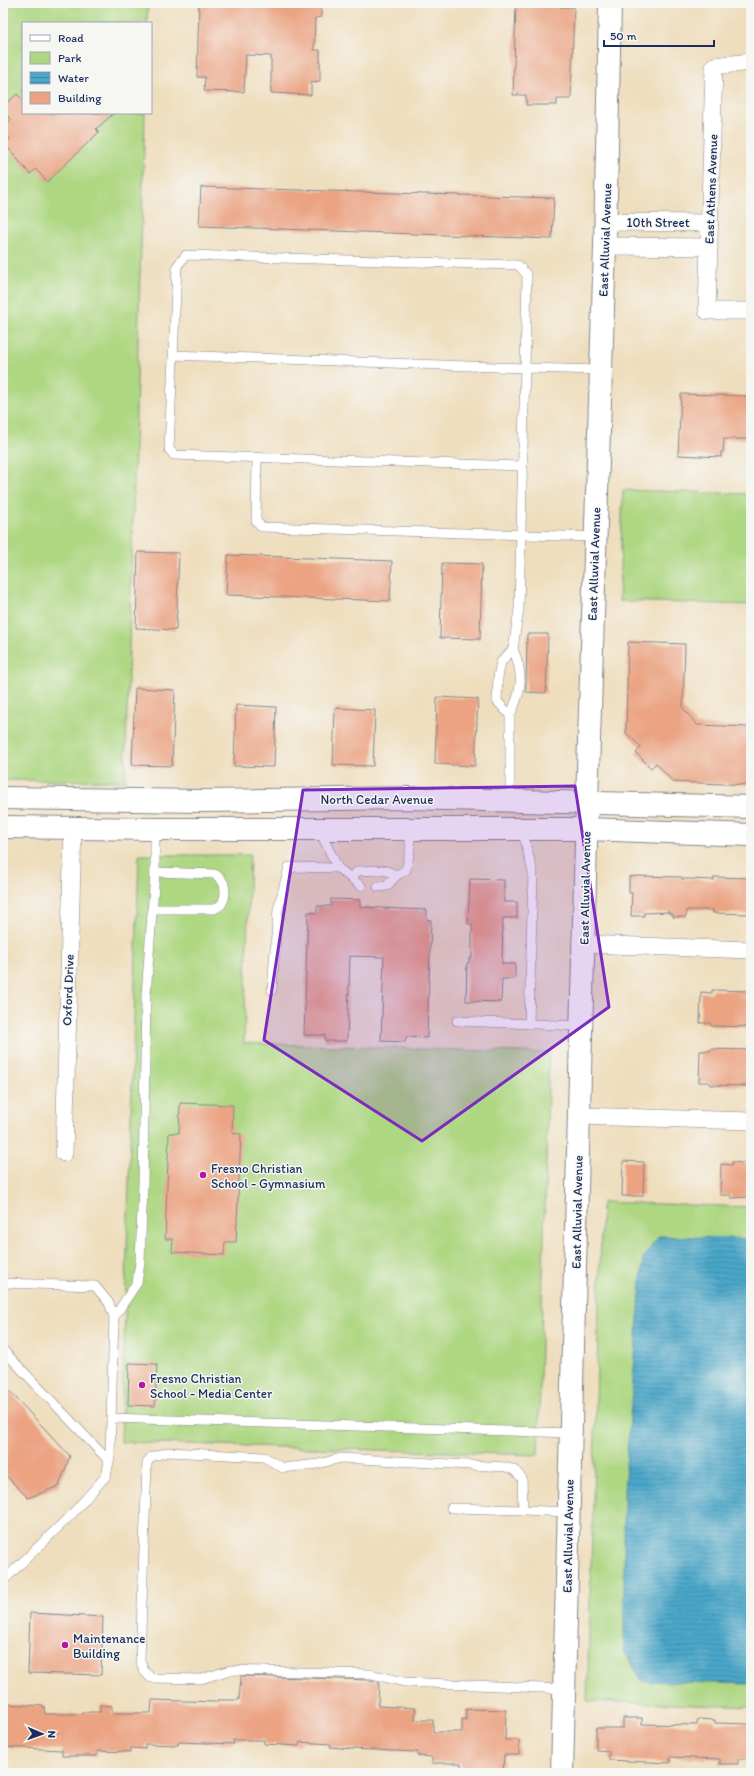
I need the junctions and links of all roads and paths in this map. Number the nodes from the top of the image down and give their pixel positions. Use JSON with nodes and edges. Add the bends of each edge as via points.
{"nodes":[{"id":1,"x":610,"y":3,"type":"edge"},
{"id":2,"x":751,"y":62,"type":"edge"},
{"id":3,"x":606,"y":222,"type":"junction"},
{"id":4,"x":710,"y":223,"type":"junction"},
{"id":5,"x":605,"y":246,"type":"junction"},
{"id":6,"x":709,"y":247,"type":"junction"},
{"id":7,"x":751,"y":311,"type":"edge"},
{"id":8,"x":173,"y":354,"type":"junction"},
{"id":9,"x":525,"y":368,"type":"junction"},
{"id":10,"x":602,"y":370,"type":"junction"},
{"id":11,"x":257,"y":458,"type":"junction"},
{"id":12,"x":522,"y":466,"type":"junction"},
{"id":13,"x":520,"y":535,"type":"junction"},
{"id":14,"x":595,"y":537,"type":"junction"},
{"id":15,"x":513,"y":649,"type":"junction"},
{"id":16,"x":510,"y":715,"type":"junction"},
{"id":17,"x":3,"y":798,"type":"edge"},
{"id":18,"x":510,"y":800,"type":"junction"},
{"id":19,"x":202,"y":801,"type":"junction"},
{"id":20,"x":587,"y":802,"type":"junction"},
{"id":21,"x":751,"y":807,"type":"edge"},
{"id":22,"x":3,"y":827,"type":"edge"},
{"id":23,"x":73,"y":828,"type":"junction"},
{"id":24,"x":410,"y":828,"type":"junction"},
{"id":25,"x":522,"y":828,"type":"junction"},
{"id":26,"x":155,"y":829,"type":"junction"},
{"id":27,"x":318,"y":829,"type":"junction"},
{"id":28,"x":586,"y":829,"type":"junction"},
{"id":29,"x":751,"y":835,"type":"edge"},
{"id":30,"x":338,"y":868,"type":"junction"},
{"id":31,"x":155,"y":872,"type":"junction"},
{"id":32,"x":397,"y":876,"type":"junction"},
{"id":33,"x":351,"y":878,"type":"junction"},
{"id":34,"x":360,"y":886,"type":"dead end"},
{"id":35,"x":378,"y":887,"type":"dead end"},
{"id":36,"x":152,"y":909,"type":"junction"},
{"id":37,"x":583,"y":944,"type":"junction"},
{"id":38,"x":751,"y":950,"type":"edge"},
{"id":39,"x":272,"y":990,"type":"dead end"},
{"id":40,"x":458,"y":1021,"type":"dead end"},
{"id":41,"x":529,"y":1024,"type":"junction"},
{"id":42,"x":581,"y":1026,"type":"junction"},
{"id":43,"x":579,"y":1116,"type":"junction"},
{"id":44,"x":751,"y":1121,"type":"edge"},
{"id":45,"x":64,"y":1153,"type":"dead end"},
{"id":46,"x":3,"y":1283,"type":"edge"},
{"id":47,"x":114,"y":1317,"type":"junction"},
{"id":48,"x":3,"y":1350,"type":"edge"},
{"id":49,"x":111,"y":1418,"type":"junction"},
{"id":50,"x":571,"y":1433,"type":"junction"},
{"id":51,"x":109,"y":1461,"type":"junction"},
{"id":52,"x":452,"y":1508,"type":"dead end"},
{"id":53,"x":523,"y":1510,"type":"junction"},
{"id":54,"x":569,"y":1512,"type":"junction"},
{"id":55,"x":3,"y":1581,"type":"edge"},
{"id":56,"x":564,"y":1689,"type":"junction"},
{"id":57,"x":562,"y":1773,"type":"edge"}],
"edges":[{"from":1,"to":3,"type":"main road","name":"East Alluvial Avenue"},
{"from":2,"to":4,"type":"street","name":"East Athens Avenue","via":[[714,66]]},
{"from":3,"to":4,"type":"street","name":"10th Street"},
{"from":3,"to":5,"type":"main road","name":"East Alluvial Avenue"},
{"from":4,"to":6,"type":"street","name":"East Athens Avenue"},
{"from":5,"to":6,"type":"street","name":"10th Street"},
{"from":5,"to":10,"type":"main road","name":"East Alluvial Avenue"},
{"from":6,"to":7,"type":"street","name":"East Athens Avenue","via":[[707,311]]},
{"from":8,"to":9,"type":"lane"},
{"from":8,"to":9,"type":"lane","via":[[177,266],[186,255],[518,265],[527,275]]},
{"from":8,"to":11,"type":"lane","via":[[168,449],[174,455]]},
{"from":9,"to":10,"type":"lane"},
{"from":9,"to":12,"type":"lane"},
{"from":10,"to":14,"type":"main road","name":"East Alluvial Avenue"},
{"from":11,"to":12,"type":"lane"},
{"from":11,"to":13,"type":"lane","via":[[256,521],[262,527]]},
{"from":12,"to":13,"type":"lane"},
{"from":13,"to":14,"type":"lane"},
{"from":13,"to":15,"type":"lane","via":[[519,609]]},
{"from":14,"to":20,"type":"main road","name":"East Alluvial Avenue"},
{"from":15,"to":16,"type":"lane","via":[[519,664],[520,678],[518,699]]},
{"from":15,"to":16,"type":"lane","via":[[501,662],[498,677],[497,701]]},
{"from":16,"to":18,"type":"lane"},
{"from":17,"to":19,"type":"main road","name":"North Cedar Avenue"},
{"from":18,"to":19,"type":"main road","name":"North Cedar Avenue","via":[[408,798]]},
{"from":18,"to":20,"type":"main road","name":"North Cedar Avenue"},
{"from":19,"to":23,"type":"main road","via":[[199,808],[184,815],[93,816]]},
{"from":20,"to":21,"type":"main road","name":"North Cedar Avenue"},
{"from":20,"to":28,"type":"main road","name":"East Alluvial Avenue"},
{"from":22,"to":23,"type":"main road"},
{"from":23,"to":26,"type":"main road"},
{"from":23,"to":45,"type":"street","name":"Oxford Drive"},
{"from":24,"to":25,"type":"main road"},
{"from":24,"to":27,"type":"main road"},
{"from":24,"to":32,"type":"lane","via":[[410,851],[406,870]]},
{"from":25,"to":28,"type":"main road"},
{"from":25,"to":41,"type":"lane","via":[[533,873]]},
{"from":26,"to":27,"type":"main road"},
{"from":26,"to":31,"type":"lane"},
{"from":27,"to":30,"type":"lane"},
{"from":28,"to":29,"type":"main road"},
{"from":28,"to":37,"type":"main road","name":"East Alluvial Avenue"},
{"from":30,"to":33,"type":"lane"},
{"from":30,"to":39,"type":"lane","via":[[289,867],[278,909]]},
{"from":31,"to":36,"type":"lane"},
{"from":31,"to":36,"type":"lane","via":[[220,876],[224,881],[225,896],[221,905],[214,909]]},
{"from":32,"to":33,"type":"lane","via":[[384,870],[358,871]]},
{"from":32,"to":35,"type":"lane","via":[[387,886]]},
{"from":33,"to":34,"type":"lane"},
{"from":36,"to":47,"type":"lane","via":[[146,995],[144,1175],[140,1262],[137,1283]]},
{"from":37,"to":38,"type":"street"},
{"from":37,"to":42,"type":"main road","name":"East Alluvial Avenue"},
{"from":40,"to":41,"type":"lane"},
{"from":41,"to":42,"type":"lane"},
{"from":42,"to":43,"type":"main road","name":"East Alluvial Avenue"},
{"from":43,"to":44,"type":"street"},
{"from":43,"to":50,"type":"main road","name":"East Alluvial Avenue"},
{"from":46,"to":47,"type":"lane","via":[[95,1286],[109,1303]]},
{"from":47,"to":49,"type":"lane"},
{"from":48,"to":51,"type":"lane"},
{"from":49,"to":50,"type":"lane"},
{"from":49,"to":51,"type":"lane"},
{"from":50,"to":54,"type":"main road","name":"East Alluvial Avenue"},
{"from":51,"to":55,"type":"lane","via":[[106,1476],[72,1514]]},
{"from":52,"to":53,"type":"lane"},
{"from":53,"to":54,"type":"lane"},
{"from":53,"to":56,"type":"lane","via":[[522,1478],[514,1470],[506,1467],[341,1458],[318,1464],[283,1468],[264,1457],[168,1452],[152,1457],[147,1463],[140,1660],[144,1671],[151,1678],[201,1679],[230,1670],[371,1674],[404,1682]]},
{"from":54,"to":56,"type":"main road","name":"East Alluvial Avenue"},
{"from":56,"to":57,"type":"main road","name":"East Alluvial Avenue"}]}
